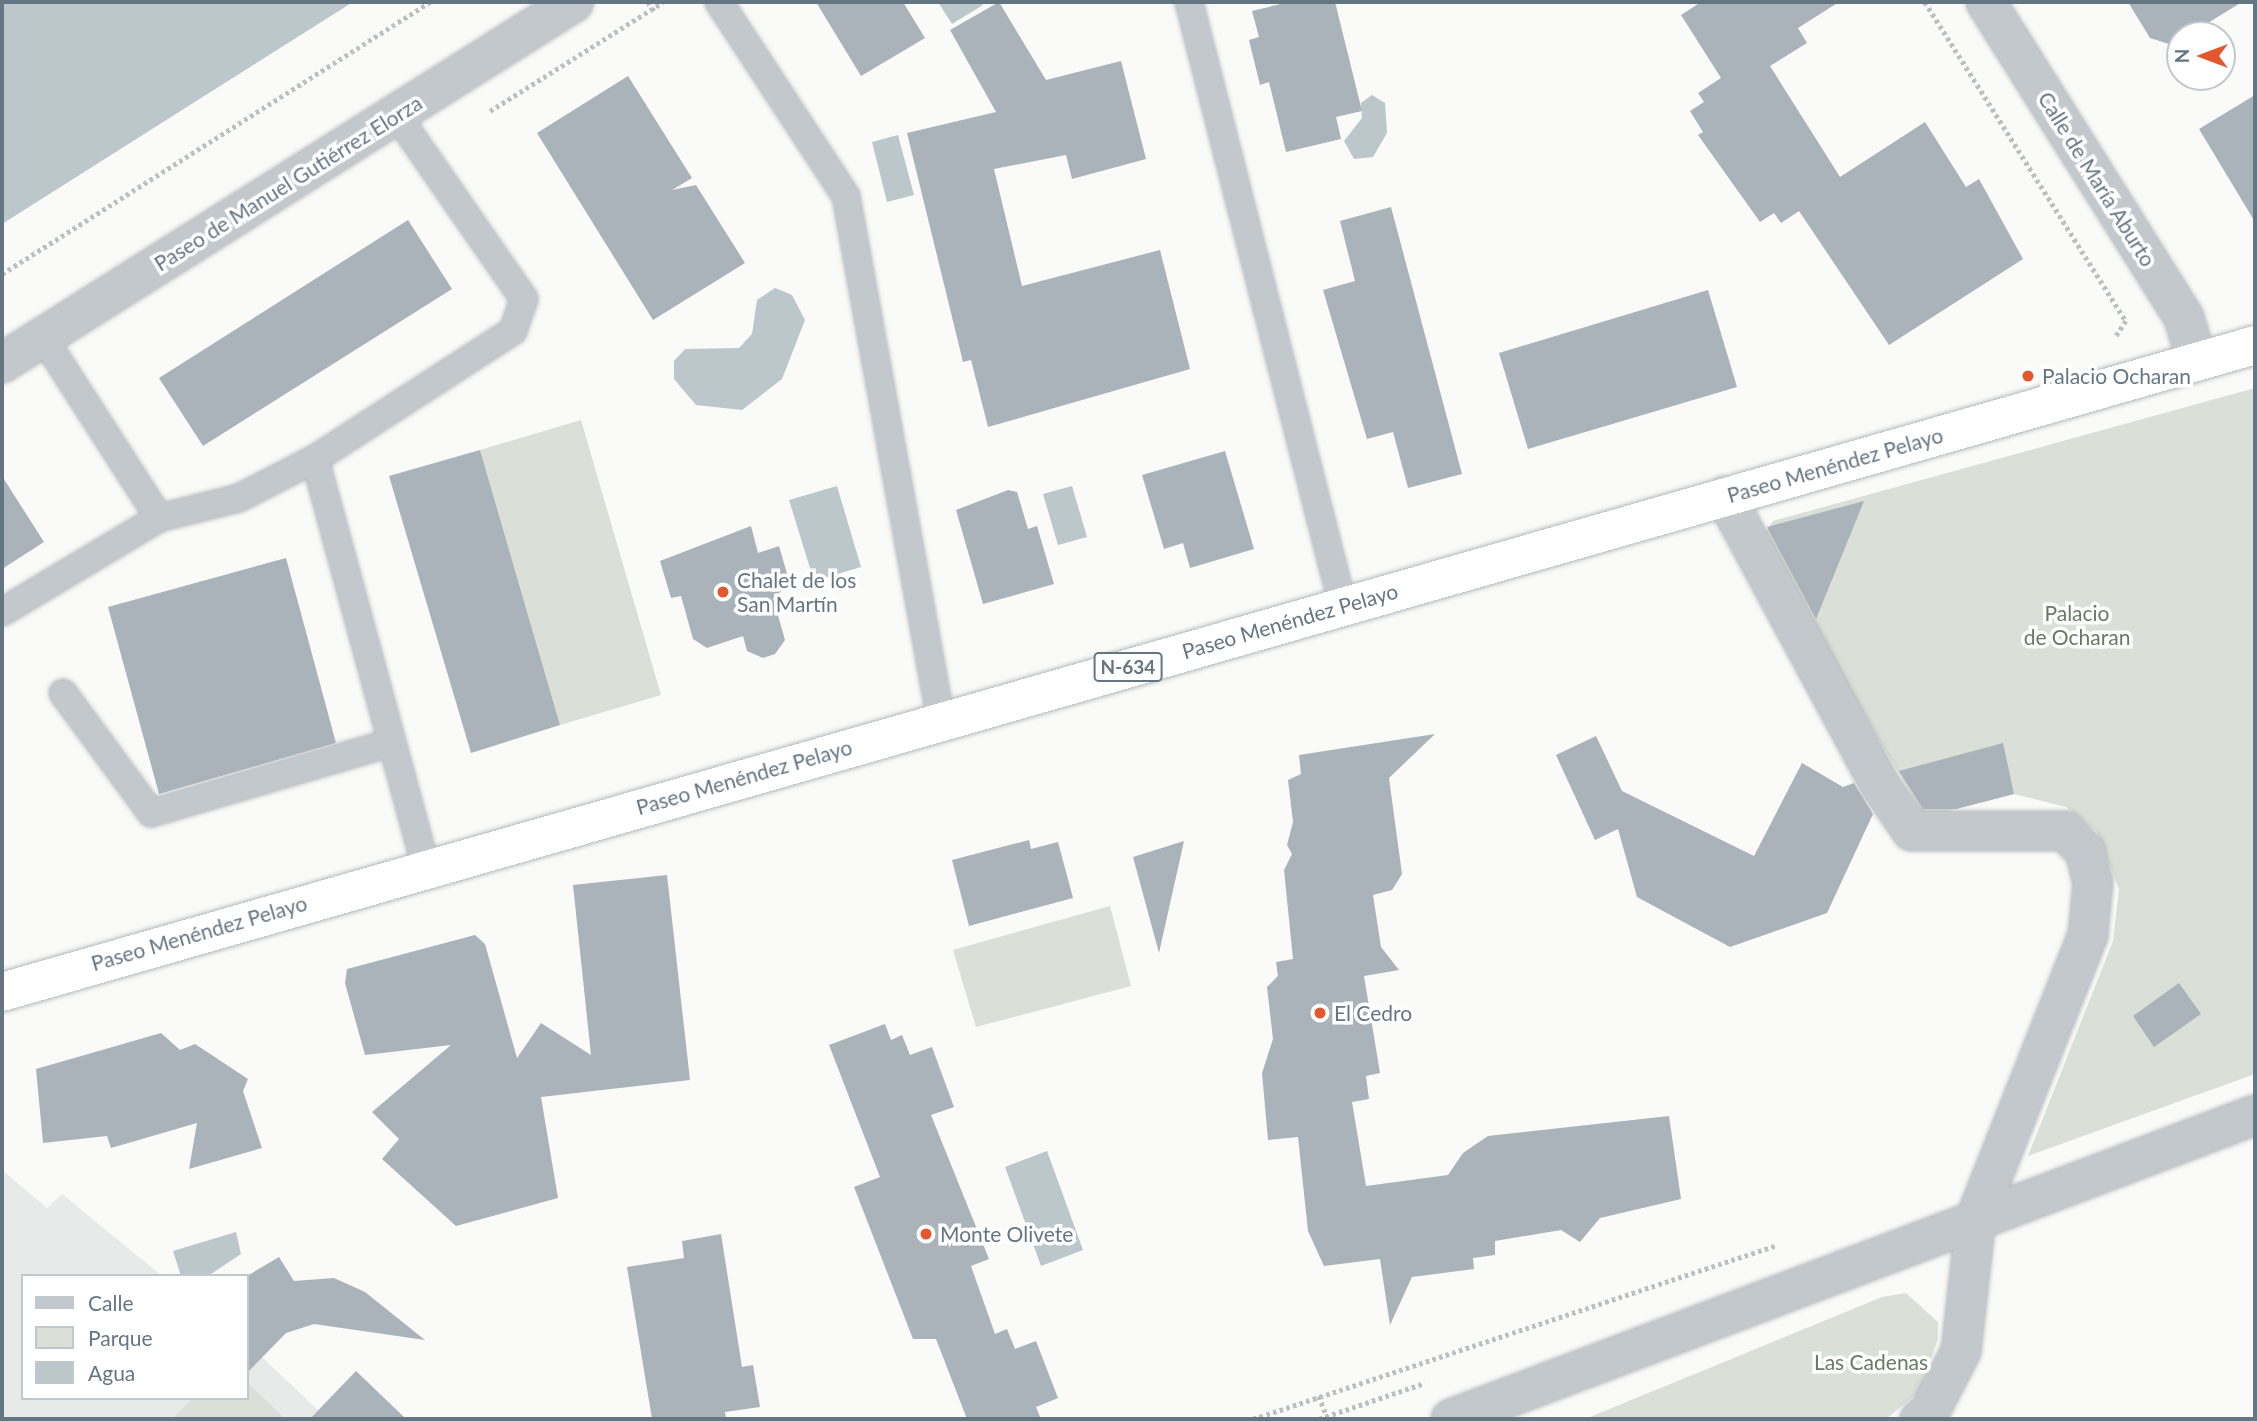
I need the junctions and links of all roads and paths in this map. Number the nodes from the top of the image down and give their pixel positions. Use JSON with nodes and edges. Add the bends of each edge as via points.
{"nodes":[{"id":1,"x":430,"y":2,"type":"edge"},
{"id":2,"x":574,"y":2,"type":"edge"},
{"id":3,"x":648,"y":2,"type":"edge"},
{"id":4,"x":719,"y":2,"type":"edge"},
{"id":5,"x":1189,"y":2,"type":"edge"},
{"id":6,"x":1925,"y":2,"type":"edge"},
{"id":7,"x":1986,"y":2,"type":"edge"},
{"id":8,"x":654,"y":11,"type":"dead end"},
{"id":9,"x":396,"y":114,"type":"junction"},
{"id":10,"x":2,"y":274,"type":"edge"},
{"id":11,"x":43,"y":337,"type":"junction"},
{"id":12,"x":2102,"y":342,"type":"dead end"},
{"id":13,"x":2255,"y":345,"type":"edge"},
{"id":14,"x":2197,"y":361,"type":"junction"},
{"id":15,"x":2,"y":363,"type":"edge"},
{"id":16,"x":315,"y":459,"type":"junction"},
{"id":17,"x":1725,"y":496,"type":"junction"},
{"id":18,"x":159,"y":518,"type":"junction"},
{"id":19,"x":1343,"y":607,"type":"junction"},
{"id":20,"x":2,"y":612,"type":"edge"},
{"id":21,"x":63,"y":693,"type":"dead end"},
{"id":22,"x":941,"y":720,"type":"junction"},
{"id":23,"x":391,"y":743,"type":"junction"},
{"id":24,"x":426,"y":868,"type":"junction"},
{"id":25,"x":2,"y":992,"type":"edge"},
{"id":26,"x":2255,"y":1115,"type":"edge"},
{"id":27,"x":1976,"y":1218,"type":"junction"},
{"id":28,"x":1784,"y":1243,"type":"dead end"},
{"id":29,"x":1320,"y":1396,"type":"junction"},
{"id":30,"x":1522,"y":1408,"type":"edge"},
{"id":31,"x":1253,"y":1419,"type":"edge"},
{"id":32,"x":1328,"y":1419,"type":"edge"},
{"id":33,"x":1451,"y":1419,"type":"edge"},
{"id":34,"x":1920,"y":1419,"type":"edge"}],
"edges":[{"from":1,"to":10,"type":"path"},
{"from":2,"to":9,"type":"street","name":"Paseo de Manuel Gutiérrez Elorza"},
{"from":3,"to":8,"type":"path"},
{"from":4,"to":22,"type":"lane","via":[[846,196]]},
{"from":5,"to":19,"type":"lane"},
{"from":6,"to":12,"type":"path","via":[[2126,321],[2124,330]]},
{"from":7,"to":14,"type":"street","name":"Calle de María Aburto","via":[[2184,318]]},
{"from":9,"to":11,"type":"street","name":"Paseo de Manuel Gutiérrez Elorza"},
{"from":9,"to":16,"type":"lane","via":[[524,299],[513,331]]},
{"from":11,"to":15,"type":"street","name":"Paseo de Manuel Gutiérrez Elorza"},
{"from":11,"to":18,"type":"lane"},
{"from":13,"to":14,"type":"highway","name":"Paseo Menéndez Pelayo","number":"N-634"},
{"from":14,"to":17,"type":"highway","name":"Paseo Menéndez Pelayo","number":"N-634"},
{"from":16,"to":18,"type":"lane","via":[[239,498]]},
{"from":16,"to":23,"type":"lane"},
{"from":17,"to":19,"type":"highway","name":"Paseo Menéndez Pelayo","number":"N-634"},
{"from":17,"to":27,"type":"street","via":[[1880,785],[1912,831],[2065,831],[2085,851],[2093,883],[2088,936]]},
{"from":18,"to":20,"type":"lane"},
{"from":19,"to":22,"type":"highway","name":"Paseo Menéndez Pelayo","number":"N-634"},
{"from":21,"to":23,"type":"lane","via":[[151,813]]},
{"from":22,"to":24,"type":"highway","name":"Paseo Menéndez Pelayo","number":"N-634"},
{"from":23,"to":24,"type":"lane"},
{"from":24,"to":25,"type":"highway","name":"Paseo Menéndez Pelayo","number":"N-634"},
{"from":26,"to":27,"type":"street"},
{"from":27,"to":30,"type":"street"},
{"from":27,"to":34,"type":"street","via":[[1961,1351],[1929,1413]]},
{"from":28,"to":29,"type":"path"},
{"from":29,"to":31,"type":"path"},
{"from":29,"to":32,"type":"path"},
{"from":30,"to":33,"type":"street"}]}
